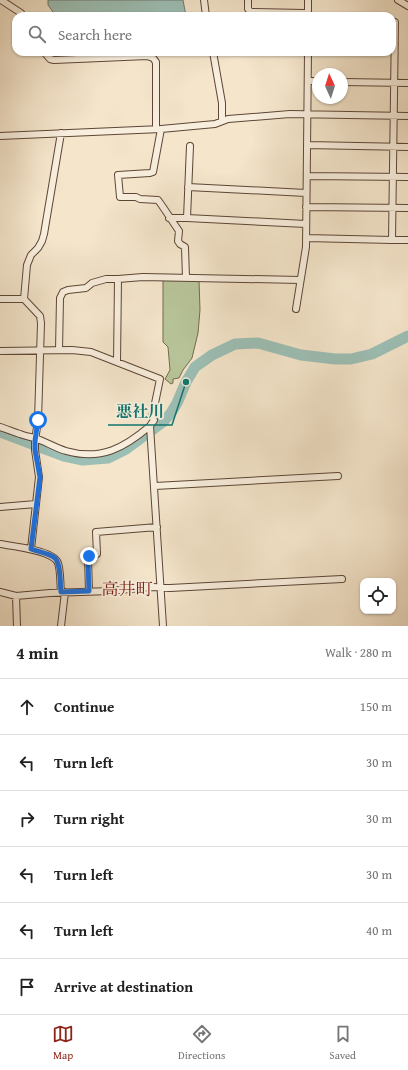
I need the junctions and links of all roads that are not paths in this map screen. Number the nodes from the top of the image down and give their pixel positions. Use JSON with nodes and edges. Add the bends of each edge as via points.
{"nodes":[{"id":1,"x":1,"y":0,"type":"edge"},
{"id":2,"x":204,"y":0,"type":"edge"},
{"id":3,"x":248,"y":0,"type":"edge"},
{"id":4,"x":308,"y":0,"type":"edge"},
{"id":5,"x":398,"y":0,"type":"edge"},
{"id":6,"x":408,"y":6,"type":"edge"},
{"id":7,"x":20,"y":12,"type":"edge"},
{"id":8,"x":206,"y":12,"type":"edge"},
{"id":9,"x":251,"y":12,"type":"edge"},
{"id":10,"x":308,"y":12,"type":"edge"},
{"id":11,"x":47,"y":56,"type":"edge"},
{"id":12,"x":148,"y":56,"type":"edge"},
{"id":13,"x":148,"y":56,"type":"edge"},
{"id":14,"x":214,"y":56,"type":"edge"},
{"id":15,"x":308,"y":56,"type":"edge"},
{"id":16,"x":393,"y":56,"type":"edge"},
{"id":17,"x":308,"y":81,"type":"junction"},
{"id":18,"x":312,"y":81,"type":"edge"},
{"id":19,"x":348,"y":82,"type":"edge"},
{"id":20,"x":394,"y":83,"type":"junction"},
{"id":21,"x":408,"y":83,"type":"edge"},
{"id":22,"x":307,"y":115,"type":"junction"},
{"id":23,"x":394,"y":116,"type":"junction"},
{"id":24,"x":408,"y":116,"type":"edge"},
{"id":25,"x":222,"y":121,"type":"junction"},
{"id":26,"x":159,"y":129,"type":"junction"},
{"id":27,"x":61,"y":133,"type":"junction"},
{"id":28,"x":0,"y":136,"type":"edge"},
{"id":29,"x":307,"y":145,"type":"junction"},
{"id":30,"x":190,"y":146,"type":"dead end"},
{"id":31,"x":394,"y":147,"type":"junction"},
{"id":32,"x":408,"y":147,"type":"edge"},
{"id":33,"x":306,"y":176,"type":"junction"},
{"id":34,"x":393,"y":177,"type":"junction"},
{"id":35,"x":408,"y":177,"type":"edge"},
{"id":36,"x":188,"y":187,"type":"junction"},
{"id":37,"x":306,"y":192,"type":"junction"},
{"id":38,"x":306,"y":206,"type":"junction"},
{"id":39,"x":392,"y":208,"type":"junction"},
{"id":40,"x":408,"y":208,"type":"edge"},
{"id":41,"x":169,"y":218,"type":"junction"},
{"id":42,"x":187,"y":218,"type":"junction"},
{"id":43,"x":306,"y":224,"type":"junction"},
{"id":44,"x":306,"y":238,"type":"junction"},
{"id":45,"x":392,"y":240,"type":"junction"},
{"id":46,"x":408,"y":240,"type":"edge"},
{"id":47,"x":186,"y":278,"type":"junction"},
{"id":48,"x":118,"y":279,"type":"junction"},
{"id":49,"x":300,"y":280,"type":"junction"},
{"id":50,"x":0,"y":299,"type":"edge"},
{"id":51,"x":24,"y":299,"type":"junction"},
{"id":52,"x":296,"y":309,"type":"dead end"},
{"id":53,"x":59,"y":350,"type":"junction"},
{"id":54,"x":0,"y":351,"type":"edge"},
{"id":55,"x":40,"y":351,"type":"junction"},
{"id":56,"x":117,"y":362,"type":"junction"},
{"id":57,"x":0,"y":427,"type":"edge"},
{"id":58,"x":150,"y":427,"type":"junction"},
{"id":59,"x":35,"y":440,"type":"junction"},
{"id":60,"x":338,"y":476,"type":"dead end"},
{"id":61,"x":154,"y":486,"type":"junction"},
{"id":62,"x":36,"y":504,"type":"junction"},
{"id":63,"x":0,"y":507,"type":"edge"},
{"id":64,"x":157,"y":528,"type":"junction"},
{"id":65,"x":0,"y":544,"type":"edge"},
{"id":66,"x":31,"y":549,"type":"junction"},
{"id":67,"x":342,"y":579,"type":"dead end"},
{"id":68,"x":161,"y":588,"type":"junction"},
{"id":69,"x":89,"y":591,"type":"junction"},
{"id":70,"x":0,"y":592,"type":"edge"},
{"id":71,"x":63,"y":592,"type":"junction"},
{"id":72,"x":16,"y":596,"type":"junction"},
{"id":73,"x":17,"y":626,"type":"edge"},
{"id":74,"x":61,"y":626,"type":"edge"},
{"id":75,"x":163,"y":626,"type":"edge"}],
"edges":[{"from":1,"to":7,"type":"street"},
{"from":2,"to":8,"type":"street"},
{"from":3,"to":9,"type":"street","via":[[248,9]]},
{"from":4,"to":10,"type":"street"},
{"from":5,"to":6,"type":"street"},
{"from":11,"to":12,"type":"street","via":[[54,60]]},
{"from":13,"to":26,"type":"street","via":[[156,62]]},
{"from":14,"to":25,"type":"street","via":[[222,104]]},
{"from":15,"to":17,"type":"street"},
{"from":16,"to":20,"type":"street"},
{"from":17,"to":18,"type":"street"},
{"from":17,"to":22,"type":"street"},
{"from":19,"to":20,"type":"street"},
{"from":20,"to":21,"type":"street"},
{"from":20,"to":23,"type":"street"},
{"from":22,"to":23,"type":"street"},
{"from":22,"to":25,"type":"street","via":[[290,114]]},
{"from":22,"to":29,"type":"street"},
{"from":23,"to":24,"type":"street"},
{"from":23,"to":31,"type":"street"},
{"from":25,"to":26,"type":"street","via":[[215,124]]},
{"from":26,"to":27,"type":"street"},
{"from":26,"to":41,"type":"street","via":[[153,172],[118,175],[120,197],[158,200]]},
{"from":27,"to":28,"type":"street"},
{"from":27,"to":51,"type":"street","via":[[44,234],[27,264]]},
{"from":29,"to":31,"type":"street"},
{"from":29,"to":33,"type":"street"},
{"from":30,"to":36,"type":"street"},
{"from":31,"to":32,"type":"street"},
{"from":31,"to":34,"type":"street"},
{"from":33,"to":34,"type":"street"},
{"from":33,"to":37,"type":"street"},
{"from":34,"to":35,"type":"street"},
{"from":34,"to":39,"type":"street"},
{"from":36,"to":37,"type":"street"},
{"from":36,"to":42,"type":"street"},
{"from":37,"to":38,"type":"street"},
{"from":38,"to":39,"type":"street"},
{"from":38,"to":43,"type":"street"},
{"from":39,"to":40,"type":"street"},
{"from":39,"to":45,"type":"street"},
{"from":41,"to":42,"type":"street"},
{"from":41,"to":47,"type":"street","via":[[180,231],[178,242],[185,247]]},
{"from":42,"to":43,"type":"street"},
{"from":43,"to":44,"type":"street"},
{"from":44,"to":45,"type":"street"},
{"from":44,"to":49,"type":"street"},
{"from":45,"to":46,"type":"street"},
{"from":47,"to":48,"type":"street","via":[[143,276]]},
{"from":47,"to":49,"type":"street"},
{"from":48,"to":53,"type":"street","via":[[106,279],[86,288],[63,292],[60,298]]},
{"from":48,"to":56,"type":"street"},
{"from":49,"to":52,"type":"street"},
{"from":50,"to":51,"type":"street"},
{"from":51,"to":55,"type":"street","via":[[40,316]]},
{"from":53,"to":55,"type":"street"},
{"from":53,"to":56,"type":"street","via":[[91,352]]},
{"from":54,"to":55,"type":"street"},
{"from":55,"to":59,"type":"street"},
{"from":56,"to":58,"type":"street","via":[[160,379],[152,413],[154,420]]},
{"from":57,"to":59,"type":"street"},
{"from":58,"to":59,"type":"street","via":[[119,448],[95,455],[66,451]]},
{"from":58,"to":61,"type":"street"},
{"from":59,"to":62,"type":"street","via":[[40,477]]},
{"from":60,"to":61,"type":"street"},
{"from":61,"to":64,"type":"street"},
{"from":62,"to":63,"type":"street"},
{"from":62,"to":66,"type":"street"},
{"from":64,"to":68,"type":"street"},
{"from":64,"to":69,"type":"street","via":[[96,532],[97,554],[88,558]]},
{"from":65,"to":66,"type":"street"},
{"from":66,"to":71,"type":"street","via":[[47,554],[58,562]]},
{"from":67,"to":68,"type":"street"},
{"from":68,"to":69,"type":"street"},
{"from":68,"to":75,"type":"street"},
{"from":69,"to":71,"type":"street"},
{"from":70,"to":72,"type":"street"},
{"from":71,"to":72,"type":"street"},
{"from":71,"to":74,"type":"street"},
{"from":72,"to":73,"type":"street"}]}
